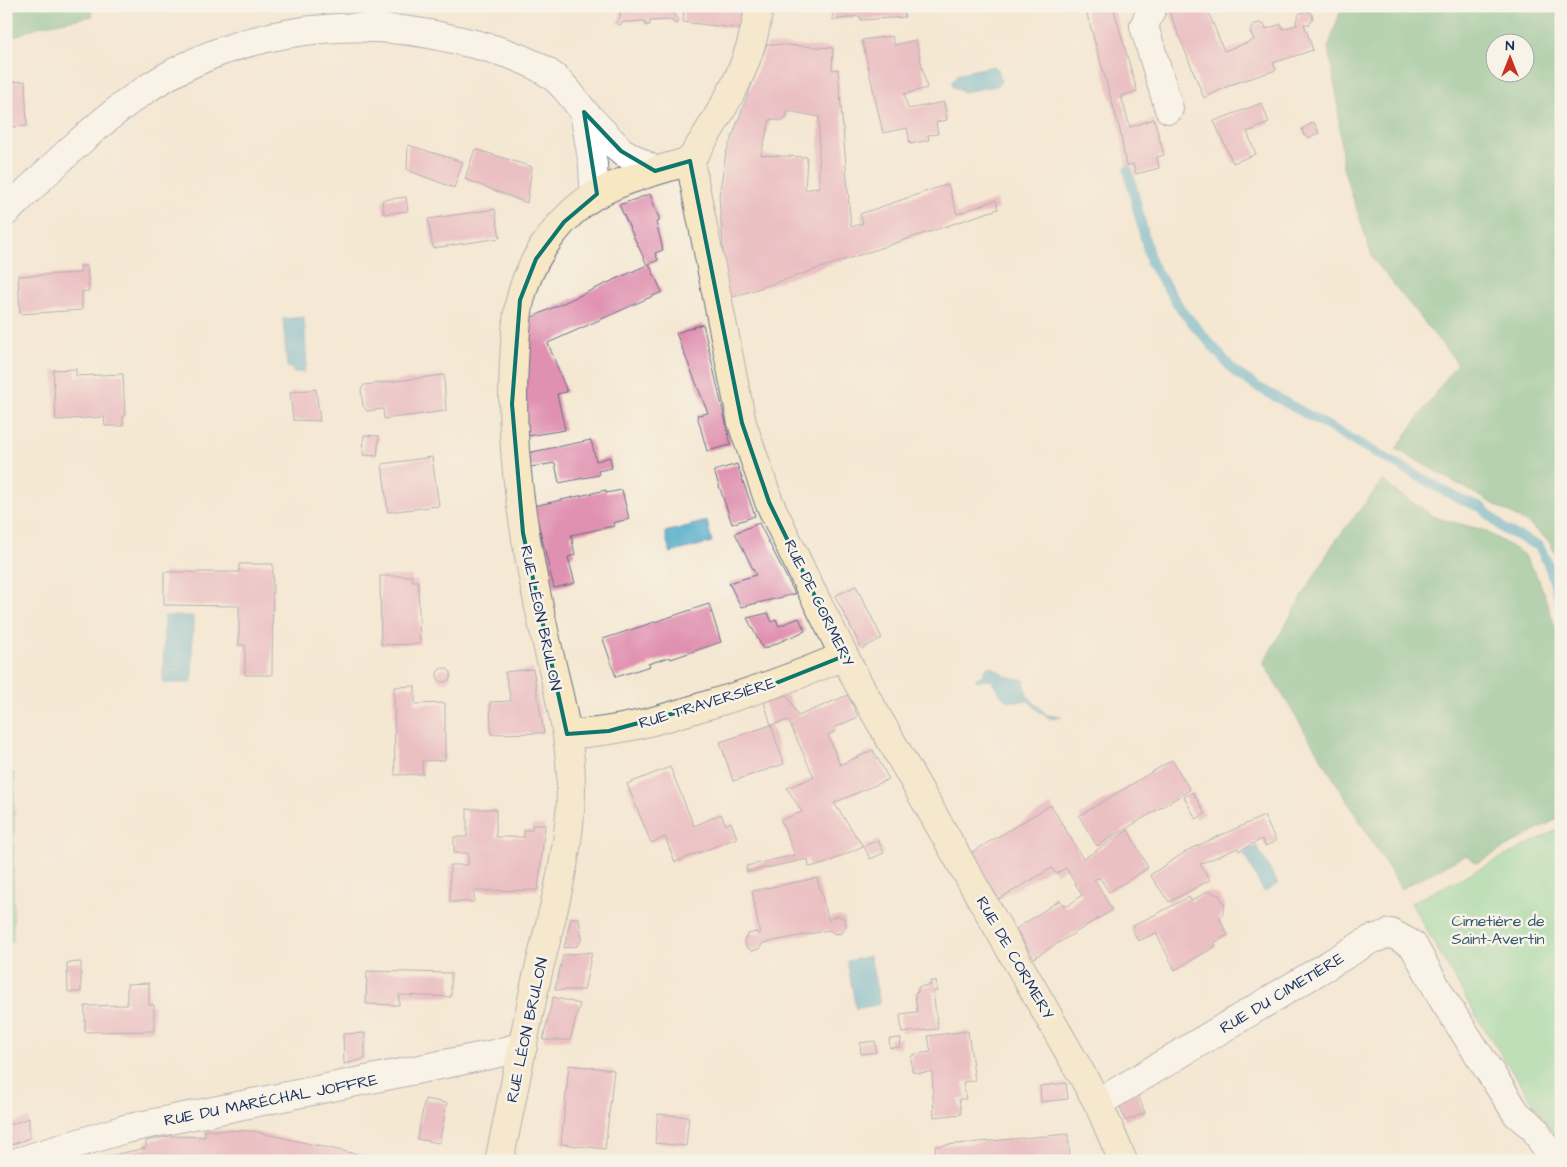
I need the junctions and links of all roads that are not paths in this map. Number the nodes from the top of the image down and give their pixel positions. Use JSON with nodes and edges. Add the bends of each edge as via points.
{"nodes":[{"id":1,"x":760,"y":6,"type":"edge"},
{"id":2,"x":1153,"y":6,"type":"edge"},
{"id":3,"x":1169,"y":109,"type":"dead end"},
{"id":4,"x":584,"y":112,"type":"junction"},
{"id":5,"x":690,"y":161,"type":"junction"},
{"id":6,"x":655,"y":171,"type":"junction"},
{"id":7,"x":597,"y":194,"type":"junction"},
{"id":8,"x":6,"y":212,"type":"edge"},
{"id":9,"x":844,"y":656,"type":"junction"},
{"id":10,"x":567,"y":734,"type":"junction"},
{"id":11,"x":523,"y":1046,"type":"junction"},
{"id":12,"x":1098,"y":1103,"type":"junction"},
{"id":13,"x":20,"y":1161,"type":"edge"},
{"id":14,"x":499,"y":1161,"type":"edge"},
{"id":15,"x":1123,"y":1161,"type":"edge"},
{"id":16,"x":1553,"y":1161,"type":"edge"}],
"edges":[{"from":1,"to":5,"type":"main road","via":[[750,52],[735,89]]},
{"from":2,"to":3,"type":"street","via":[[1144,26]]},
{"from":4,"to":6,"type":"street","via":[[621,151]]},
{"from":4,"to":7,"type":"street"},
{"from":4,"to":8,"type":"street","via":[[553,76],[503,52],[414,30],[351,26],[305,30],[230,49],[162,80],[85,137]]},
{"from":5,"to":6,"type":"main road","name":"RUE LÉON BRULON"},
{"from":5,"to":9,"type":"main road","name":"RUE DE CORMERY","via":[[742,424],[770,502]]},
{"from":6,"to":7,"type":"main road","name":"RUE LÉON BRULON"},
{"from":7,"to":10,"type":"main road","name":"RUE LÉON BRULON","via":[[564,222],[536,259],[520,300],[512,404],[515,472],[523,533]]},
{"from":9,"to":10,"type":"main road","name":"RUE TRAVERSIÈRE","via":[[756,691],[647,723],[599,733]]},
{"from":9,"to":12,"type":"main road","name":"RUE DE CORMERY"},
{"from":10,"to":11,"type":"main road","name":"RUE LÉON BRULON","via":[[571,787],[568,827],[557,893]]},
{"from":11,"to":13,"type":"street","name":"RUE DU MARÉCHAL JOFFRE","via":[[125,1129]]},
{"from":11,"to":14,"type":"main road","name":"RUE LÉON BRULON"},
{"from":12,"to":15,"type":"main road","name":"RUE DE CORMERY"},
{"from":12,"to":16,"type":"street","name":"RUE DU CIMETIÈRE","via":[[1370,940],[1390,933],[1413,945],[1444,1001],[1517,1114],[1535,1129]]}]}
